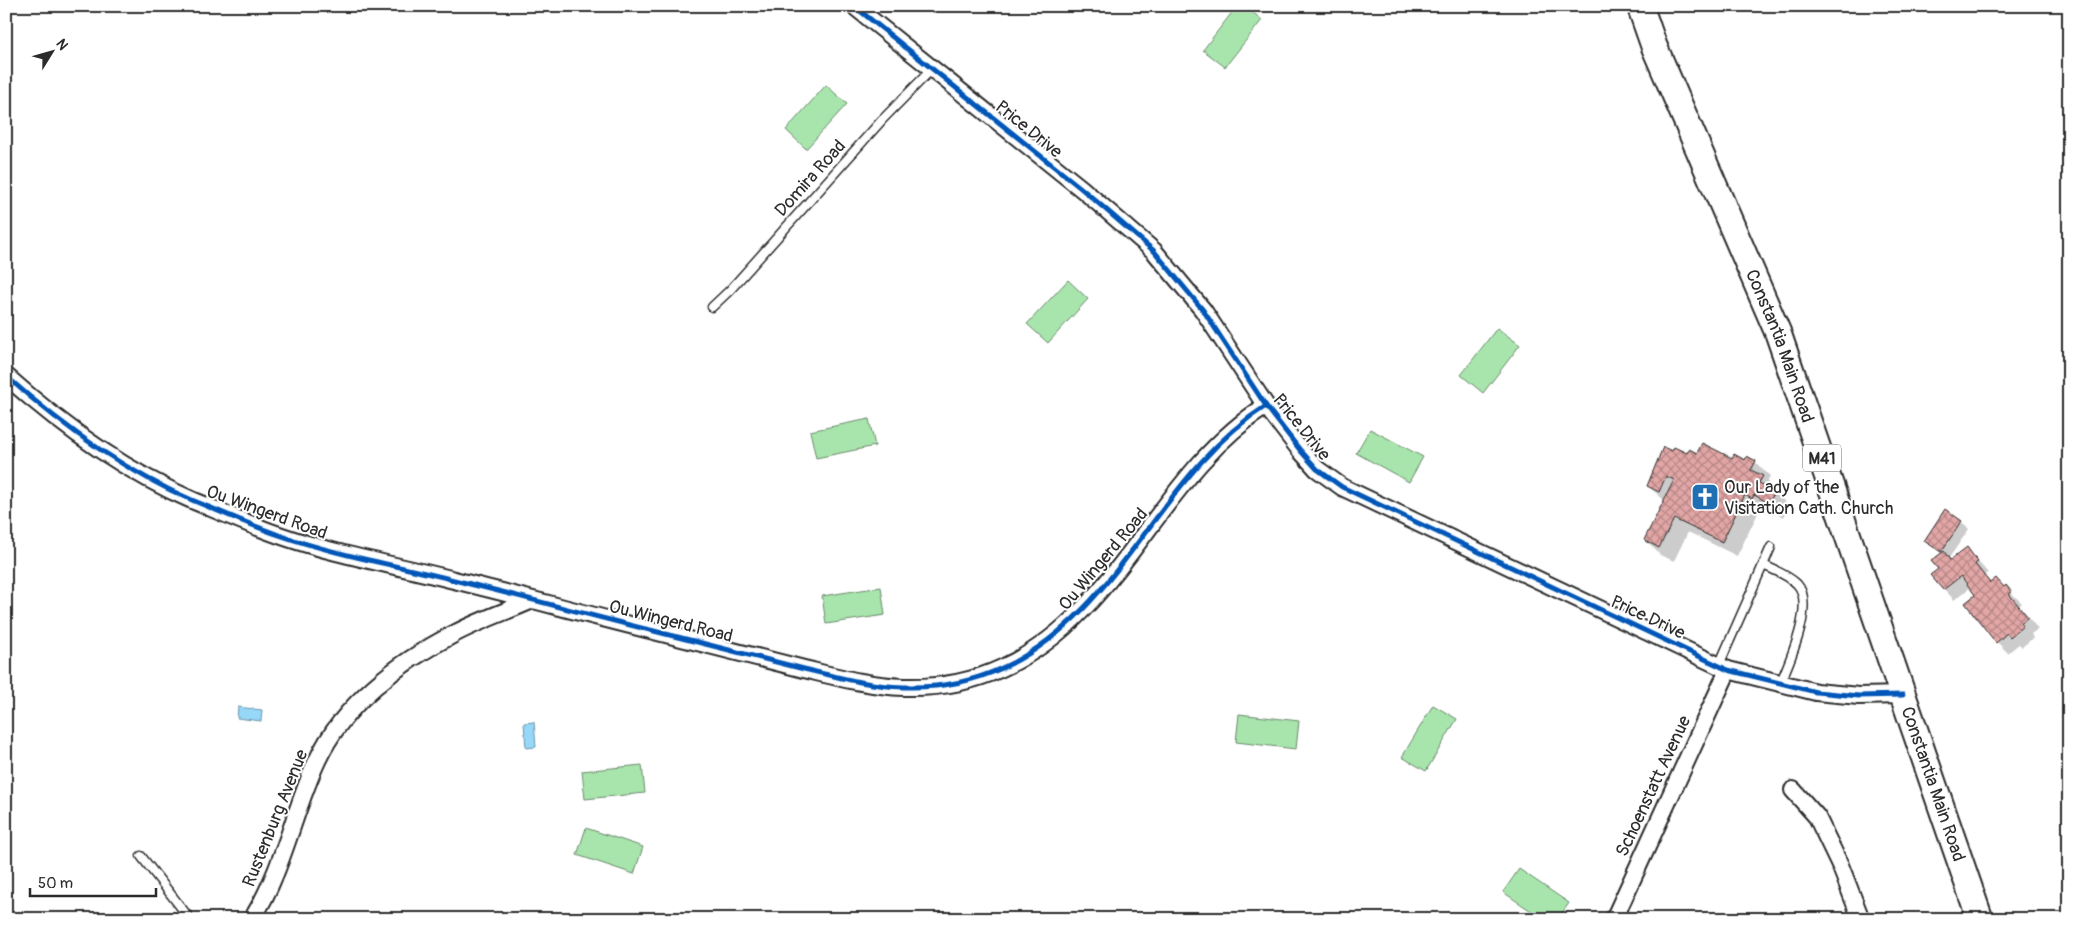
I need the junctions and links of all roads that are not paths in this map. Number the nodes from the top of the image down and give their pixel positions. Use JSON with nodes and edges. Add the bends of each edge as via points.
{"nodes":[{"id":1,"x":854,"y":6,"type":"edge"},
{"id":2,"x":1640,"y":6,"type":"edge"},
{"id":3,"x":932,"y":69,"type":"junction"},
{"id":4,"x":712,"y":306,"type":"dead end"},
{"id":5,"x":6,"y":376,"type":"edge"},
{"id":6,"x":1266,"y":406,"type":"junction"},
{"id":7,"x":1771,"y":547,"type":"dead end"},
{"id":8,"x":1763,"y":565,"type":"junction"},
{"id":9,"x":530,"y":601,"type":"junction"},
{"id":10,"x":1724,"y":668,"type":"junction"},
{"id":11,"x":1780,"y":684,"type":"junction"},
{"id":12,"x":1903,"y":695,"type":"junction"},
{"id":13,"x":1793,"y":790,"type":"dead end"},
{"id":14,"x":141,"y":856,"type":"dead end"},
{"id":15,"x":190,"y":919,"type":"edge"},
{"id":16,"x":252,"y":919,"type":"edge"},
{"id":17,"x":1614,"y":919,"type":"edge"},
{"id":18,"x":1861,"y":919,"type":"edge"},
{"id":19,"x":1980,"y":919,"type":"edge"}],
"edges":[{"from":1,"to":3,"type":"street","name":"Price Drive"},
{"from":2,"to":12,"type":"main road","name":"Constantia Main Road","number":"M41","via":[[1654,46],[1778,334]]},
{"from":3,"to":4,"type":"lane","name":"Domira Road"},
{"from":3,"to":6,"type":"street","name":"Price Drive","via":[[1154,251],[1203,310]]},
{"from":5,"to":9,"type":"street","name":"Ou Wingerd Road","via":[[115,459],[188,499],[278,535]]},
{"from":6,"to":9,"type":"street","name":"Ou Wingerd Road","via":[[1208,454],[1102,588],[1067,625],[1006,667],[966,681],[907,688],[852,680]]},
{"from":6,"to":10,"type":"street","name":"Price Drive","via":[[1317,469],[1342,487]]},
{"from":7,"to":8,"type":"lane"},
{"from":8,"to":10,"type":"lane"},
{"from":8,"to":11,"type":"lane","via":[[1798,584],[1804,595],[1805,607]]},
{"from":9,"to":16,"type":"street","name":"Rustenburg Avenue","via":[[435,644],[360,700],[340,723],[317,760],[269,889]]},
{"from":10,"to":11,"type":"street","name":"Price Drive"},
{"from":10,"to":17,"type":"street","name":"Schoenstatt Avenue"},
{"from":11,"to":12,"type":"street","name":"Price Drive","via":[[1858,696]]},
{"from":12,"to":19,"type":"main road","name":"Constantia Main Road","number":"M41"},
{"from":13,"to":18,"type":"street","via":[[1817,817]]},
{"from":14,"to":15,"type":"lane"}]}
